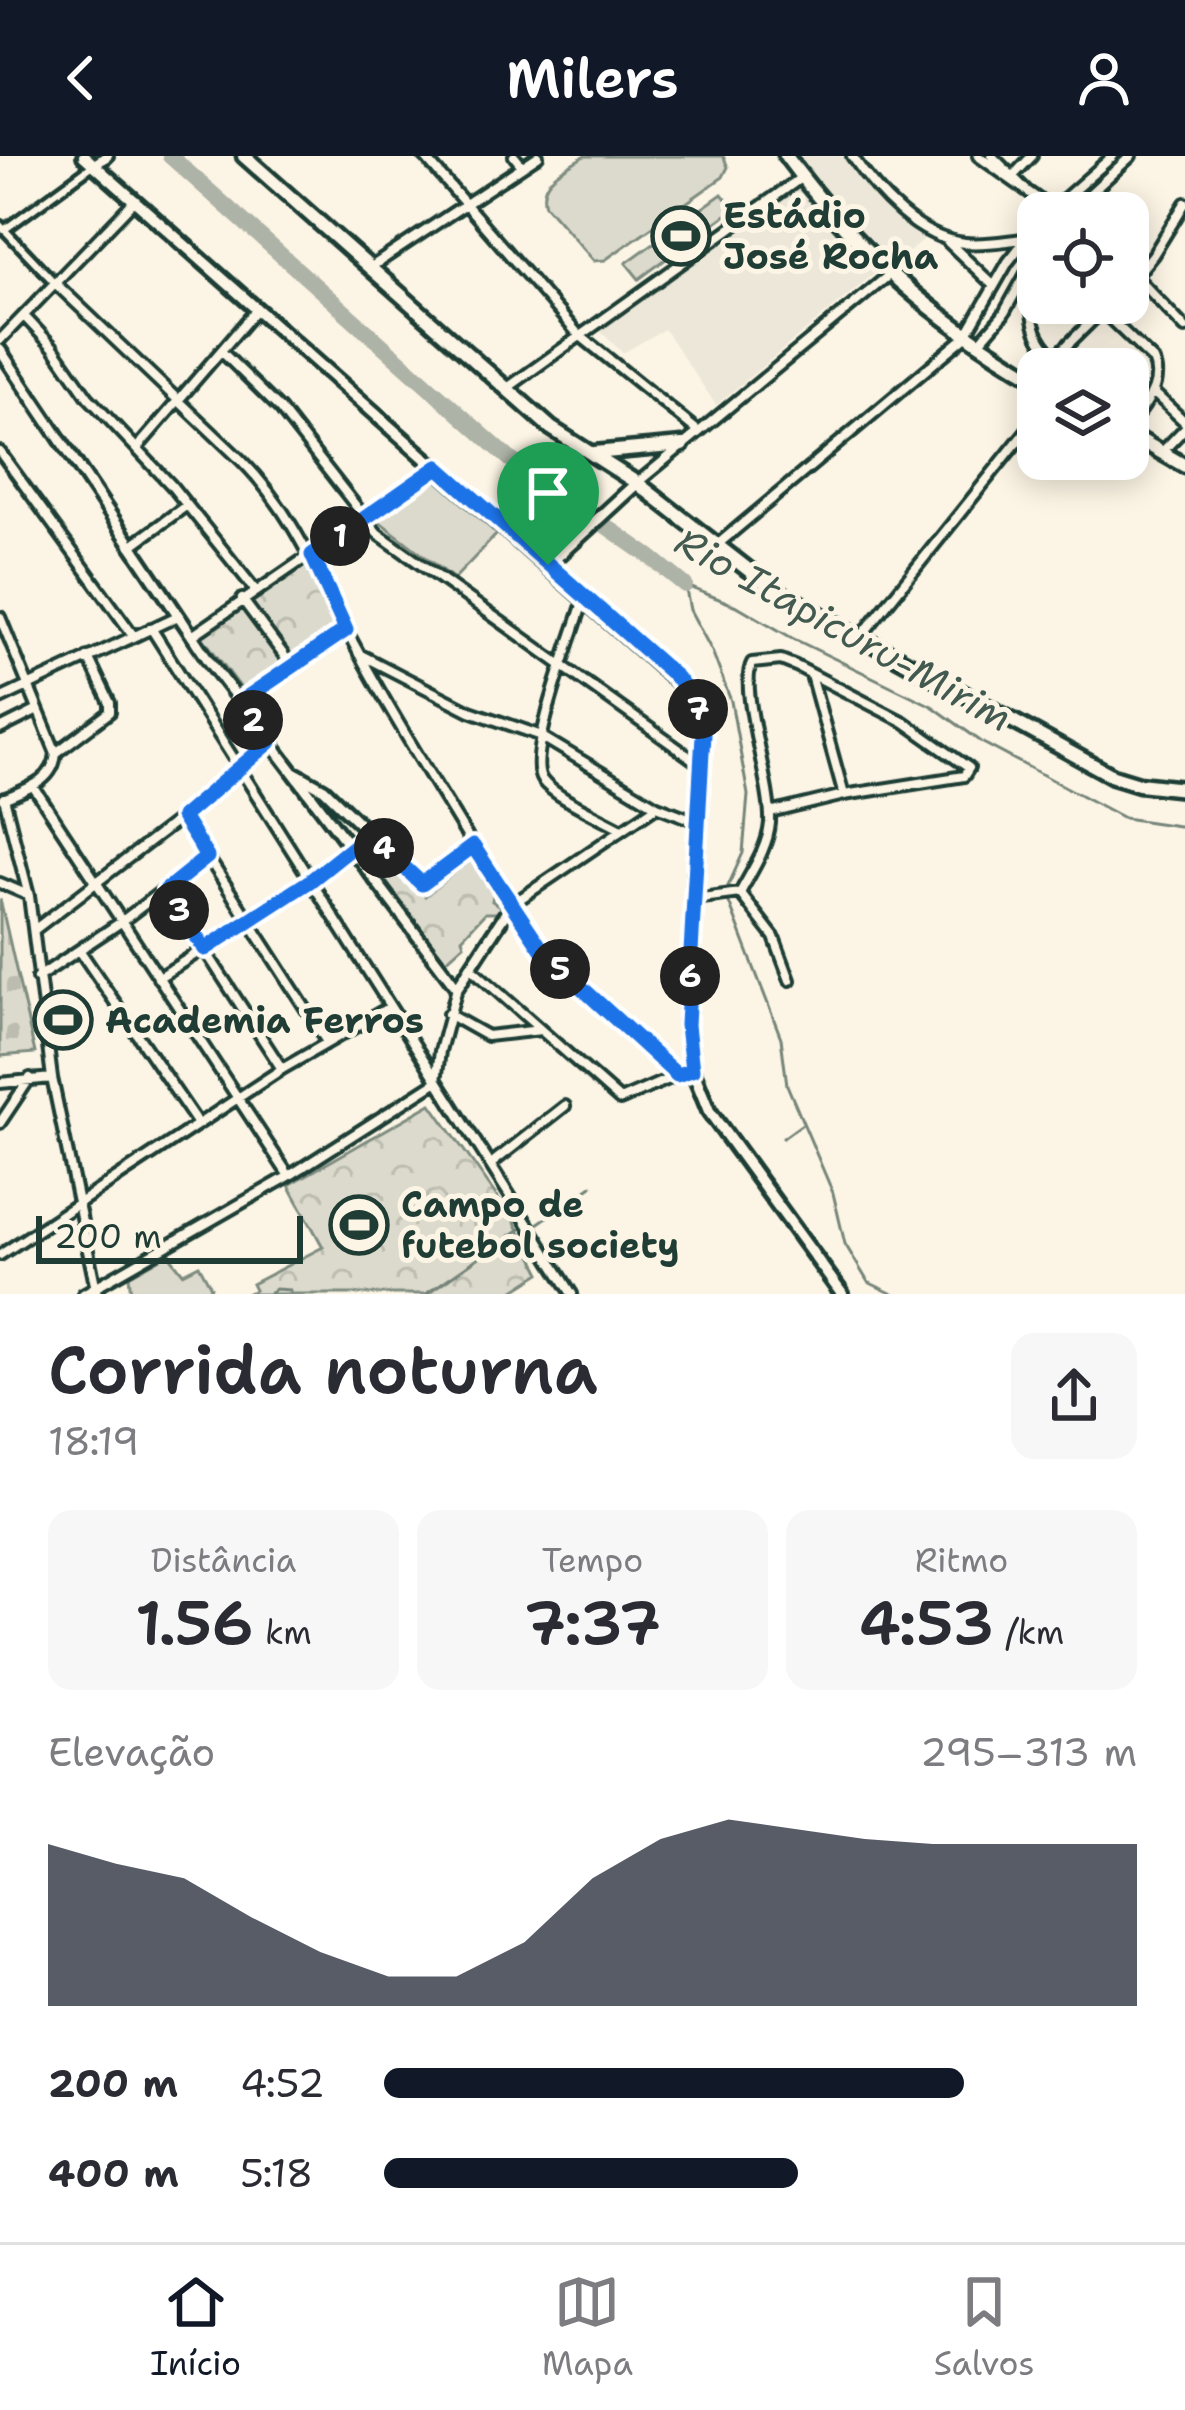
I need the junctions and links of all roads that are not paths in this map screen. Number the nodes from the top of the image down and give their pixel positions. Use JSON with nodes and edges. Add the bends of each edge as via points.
{"nodes":[{"id":1,"x":244,"y":156,"type":"edge"},
{"id":2,"x":424,"y":156,"type":"edge"},
{"id":3,"x":514,"y":156,"type":"edge"},
{"id":4,"x":538,"y":156,"type":"edge"},
{"id":5,"x":786,"y":156,"type":"edge"},
{"id":6,"x":852,"y":156,"type":"edge"},
{"id":7,"x":978,"y":156,"type":"edge"},
{"id":8,"x":992,"y":156,"type":"edge"},
{"id":9,"x":1032,"y":156,"type":"edge"},
{"id":10,"x":1113,"y":156,"type":"edge"},
{"id":11,"x":1131,"y":156,"type":"edge"},
{"id":12,"x":97,"y":158,"type":"edge"},
{"id":13,"x":522,"y":166,"type":"junction"},
{"id":14,"x":802,"y":177,"type":"junction"},
{"id":15,"x":1011,"y":178,"type":"junction"},
{"id":16,"x":1028,"y":192,"type":"edge"},
{"id":17,"x":1074,"y":192,"type":"edge"},
{"id":18,"x":1092,"y":192,"type":"edge"},
{"id":19,"x":134,"y":200,"type":"junction"},
{"id":20,"x":465,"y":203,"type":"junction"},
{"id":21,"x":1185,"y":203,"type":"edge"},
{"id":22,"x":2,"y":228,"type":"edge"},
{"id":23,"x":942,"y":237,"type":"junction"},
{"id":24,"x":1017,"y":240,"type":"edge"},
{"id":25,"x":1017,"y":251,"type":"edge"},
{"id":26,"x":1149,"y":259,"type":"edge"},
{"id":27,"x":371,"y":267,"type":"junction"},
{"id":28,"x":889,"y":275,"type":"junction"},
{"id":29,"x":55,"y":283,"type":"junction"},
{"id":30,"x":994,"y":286,"type":"junction"},
{"id":31,"x":1149,"y":286,"type":"edge"},
{"id":32,"x":1017,"y":290,"type":"edge"},
{"id":33,"x":257,"y":310,"type":"junction"},
{"id":34,"x":1180,"y":314,"type":"edge"},
{"id":35,"x":24,"y":316,"type":"junction"},
{"id":36,"x":1089,"y":324,"type":"edge"},
{"id":37,"x":1121,"y":324,"type":"edge"},
{"id":38,"x":1185,"y":328,"type":"edge"},
{"id":39,"x":578,"y":334,"type":"junction"},
{"id":40,"x":0,"y":340,"type":"edge"},
{"id":41,"x":971,"y":341,"type":"junction"},
{"id":42,"x":1065,"y":348,"type":"edge"},
{"id":43,"x":0,"y":350,"type":"edge"},
{"id":44,"x":221,"y":351,"type":"junction"},
{"id":45,"x":1017,"y":364,"type":"edge"},
{"id":46,"x":506,"y":389,"type":"junction"},
{"id":47,"x":1154,"y":392,"type":"junction"},
{"id":48,"x":1149,"y":398,"type":"edge"},
{"id":49,"x":177,"y":400,"type":"junction"},
{"id":50,"x":1185,"y":425,"type":"edge"},
{"id":51,"x":699,"y":432,"type":"junction"},
{"id":52,"x":1017,"y":442,"type":"edge"},
{"id":53,"x":682,"y":445,"type":"junction"},
{"id":54,"x":1149,"y":445,"type":"edge"},
{"id":55,"x":138,"y":447,"type":"junction"},
{"id":56,"x":0,"y":452,"type":"edge"},
{"id":57,"x":593,"y":453,"type":"junction"},
{"id":58,"x":1161,"y":453,"type":"junction"},
{"id":59,"x":1185,"y":466,"type":"edge"},
{"id":60,"x":438,"y":467,"type":"junction"},
{"id":61,"x":633,"y":488,"type":"junction"},
{"id":62,"x":187,"y":505,"type":"junction"},
{"id":63,"x":365,"y":520,"type":"junction"},
{"id":64,"x":131,"y":546,"type":"junction"},
{"id":65,"x":716,"y":546,"type":"junction"},
{"id":66,"x":312,"y":555,"type":"junction"},
{"id":67,"x":548,"y":565,"type":"junction"},
{"id":68,"x":256,"y":591,"type":"junction"},
{"id":69,"x":242,"y":599,"type":"junction"},
{"id":70,"x":584,"y":599,"type":"junction"},
{"id":71,"x":0,"y":616,"type":"edge"},
{"id":72,"x":178,"y":616,"type":"junction"},
{"id":73,"x":151,"y":628,"type":"junction"},
{"id":74,"x":346,"y":630,"type":"junction"},
{"id":75,"x":133,"y":635,"type":"junction"},
{"id":76,"x":192,"y":636,"type":"junction"},
{"id":77,"x":859,"y":639,"type":"junction"},
{"id":78,"x":358,"y":653,"type":"junction"},
{"id":79,"x":88,"y":657,"type":"junction"},
{"id":80,"x":291,"y":665,"type":"junction"},
{"id":81,"x":563,"y":669,"type":"junction"},
{"id":82,"x":394,"y":674,"type":"junction"},
{"id":83,"x":812,"y":675,"type":"junction"},
{"id":84,"x":27,"y":687,"type":"junction"},
{"id":85,"x":379,"y":689,"type":"junction"},
{"id":86,"x":0,"y":700,"type":"edge"},
{"id":87,"x":240,"y":702,"type":"junction"},
{"id":88,"x":37,"y":711,"type":"junction"},
{"id":89,"x":0,"y":729,"type":"edge"},
{"id":90,"x":539,"y":735,"type":"junction"},
{"id":91,"x":270,"y":742,"type":"junction"},
{"id":92,"x":56,"y":753,"type":"junction"},
{"id":93,"x":701,"y":766,"type":"junction"},
{"id":94,"x":240,"y":770,"type":"junction"},
{"id":95,"x":297,"y":774,"type":"junction"},
{"id":96,"x":33,"y":786,"type":"junction"},
{"id":97,"x":1184,"y":789,"type":"edge"},
{"id":98,"x":844,"y":795,"type":"junction"},
{"id":99,"x":2,"y":799,"type":"edge"},
{"id":100,"x":657,"y":806,"type":"junction"},
{"id":101,"x":770,"y":813,"type":"junction"},
{"id":102,"x":182,"y":817,"type":"junction"},
{"id":103,"x":696,"y":821,"type":"junction"},
{"id":104,"x":622,"y":829,"type":"junction"},
{"id":105,"x":369,"y":834,"type":"junction"},
{"id":106,"x":473,"y":846,"type":"junction"},
{"id":107,"x":350,"y":850,"type":"junction"},
{"id":108,"x":207,"y":857,"type":"junction"},
{"id":109,"x":310,"y":881,"type":"junction"},
{"id":110,"x":0,"y":883,"type":"edge"},
{"id":111,"x":94,"y":884,"type":"junction"},
{"id":112,"x":166,"y":890,"type":"junction"},
{"id":113,"x":732,"y":894,"type":"junction"},
{"id":114,"x":29,"y":896,"type":"junction"},
{"id":115,"x":693,"y":899,"type":"junction"},
{"id":116,"x":511,"y":905,"type":"junction"},
{"id":117,"x":248,"y":920,"type":"junction"},
{"id":118,"x":122,"y":922,"type":"junction"},
{"id":119,"x":33,"y":931,"type":"junction"},
{"id":120,"x":205,"y":949,"type":"junction"},
{"id":121,"x":80,"y":951,"type":"junction"},
{"id":122,"x":469,"y":966,"type":"junction"},
{"id":123,"x":37,"y":978,"type":"junction"},
{"id":124,"x":158,"y":978,"type":"junction"},
{"id":125,"x":790,"y":980,"type":"dead end"},
{"id":126,"x":457,"y":988,"type":"junction"},
{"id":127,"x":388,"y":1008,"type":"junction"},
{"id":128,"x":448,"y":1014,"type":"junction"},
{"id":129,"x":541,"y":1030,"type":"junction"},
{"id":130,"x":327,"y":1042,"type":"junction"},
{"id":131,"x":282,"y":1069,"type":"junction"},
{"id":132,"x":692,"y":1070,"type":"junction"},
{"id":133,"x":677,"y":1075,"type":"junction"},
{"id":134,"x":30,"y":1078,"type":"junction"},
{"id":135,"x":52,"y":1078,"type":"junction"},
{"id":136,"x":436,"y":1082,"type":"junction"},
{"id":137,"x":0,"y":1083,"type":"edge"},
{"id":138,"x":238,"y":1098,"type":"junction"},
{"id":139,"x":565,"y":1106,"type":"dead end"},
{"id":140,"x":0,"y":1123,"type":"edge"},
{"id":141,"x":198,"y":1124,"type":"junction"},
{"id":142,"x":490,"y":1164,"type":"junction"},
{"id":143,"x":289,"y":1176,"type":"junction"},
{"id":144,"x":78,"y":1206,"type":"junction"},
{"id":145,"x":0,"y":1255,"type":"edge"},
{"id":146,"x":96,"y":1290,"type":"edge"},
{"id":147,"x":83,"y":1294,"type":"edge"},
{"id":148,"x":572,"y":1294,"type":"edge"},
{"id":149,"x":842,"y":1294,"type":"edge"}],
"edges":[{"from":1,"to":27,"type":"main road"},
{"from":2,"to":20,"type":"street"},
{"from":3,"to":13,"type":"street"},
{"from":4,"to":13,"type":"street"},
{"from":5,"to":14,"type":"main road"},
{"from":6,"to":23,"type":"street","via":[[910,220]]},
{"from":7,"to":15,"type":"street"},
{"from":8,"to":15,"type":"street"},
{"from":9,"to":15,"type":"street"},
{"from":10,"to":17,"type":"street"},
{"from":11,"to":18,"type":"street"},
{"from":12,"to":19,"type":"main road"},
{"from":12,"to":22,"type":"street"},
{"from":13,"to":20,"type":"street"},
{"from":14,"to":28,"type":"main road"},
{"from":14,"to":39,"type":"street"},
{"from":15,"to":16,"type":"street"},
{"from":19,"to":29,"type":"street"},
{"from":19,"to":33,"type":"main road"},
{"from":20,"to":27,"type":"street"},
{"from":20,"to":39,"type":"street"},
{"from":21,"to":26,"type":"street"},
{"from":22,"to":29,"type":"street"},
{"from":23,"to":24,"type":"street"},
{"from":23,"to":30,"type":"street"},
{"from":25,"to":30,"type":"street"},
{"from":27,"to":46,"type":"main road"},
{"from":28,"to":41,"type":"main road"},
{"from":28,"to":51,"type":"street"},
{"from":29,"to":35,"type":"street"},
{"from":29,"to":49,"type":"street"},
{"from":30,"to":41,"type":"street"},
{"from":31,"to":34,"type":"street"},
{"from":32,"to":41,"type":"street","via":[[1003,315]]},
{"from":33,"to":44,"type":"street"},
{"from":33,"to":60,"type":"main road"},
{"from":34,"to":38,"type":"street"},
{"from":35,"to":40,"type":"street"},
{"from":35,"to":55,"type":"street"},
{"from":36,"to":42,"type":"street"},
{"from":37,"to":47,"type":"street","via":[[1153,360]]},
{"from":39,"to":46,"type":"street"},
{"from":39,"to":51,"type":"street"},
{"from":41,"to":45,"type":"main road"},
{"from":41,"to":65,"type":"street"},
{"from":43,"to":64,"type":"street"},
{"from":44,"to":49,"type":"street"},
{"from":44,"to":63,"type":"street","via":[[280,409]]},
{"from":46,"to":57,"type":"main road"},
{"from":47,"to":48,"type":"street"},
{"from":47,"to":50,"type":"street"},
{"from":49,"to":55,"type":"street"},
{"from":49,"to":66,"type":"street","via":[[256,475]]},
{"from":50,"to":58,"type":"street"},
{"from":51,"to":53,"type":"street"},
{"from":52,"to":77,"type":"street"},
{"from":53,"to":57,"type":"main road"},
{"from":53,"to":61,"type":"street"},
{"from":54,"to":58,"type":"main road"},
{"from":55,"to":62,"type":"street"},
{"from":56,"to":75,"type":"street"},
{"from":57,"to":61,"type":"main road"},
{"from":58,"to":59,"type":"main road"},
{"from":60,"to":63,"type":"street"},
{"from":60,"to":67,"type":"main road"},
{"from":61,"to":65,"type":"main road"},
{"from":61,"to":67,"type":"main road"},
{"from":62,"to":64,"type":"street"},
{"from":62,"to":68,"type":"street"},
{"from":63,"to":66,"type":"street"},
{"from":63,"to":81,"type":"street"},
{"from":64,"to":72,"type":"street"},
{"from":65,"to":77,"type":"main road"},
{"from":66,"to":68,"type":"street"},
{"from":66,"to":74,"type":"street"},
{"from":67,"to":70,"type":"main road"},
{"from":68,"to":69,"type":"street"},
{"from":69,"to":76,"type":"street"},
{"from":69,"to":80,"type":"street"},
{"from":70,"to":81,"type":"street"},
{"from":70,"to":93,"type":"main road","via":[[688,691],[701,719]]},
{"from":71,"to":84,"type":"street"},
{"from":72,"to":73,"type":"street"},
{"from":72,"to":76,"type":"street"},
{"from":73,"to":75,"type":"street"},
{"from":73,"to":94,"type":"street"},
{"from":74,"to":78,"type":"street"},
{"from":74,"to":80,"type":"street"},
{"from":75,"to":79,"type":"street"},
{"from":76,"to":87,"type":"street"},
{"from":77,"to":97,"type":"main road","via":[[1112,776]]},
{"from":78,"to":82,"type":"street"},
{"from":78,"to":85,"type":"street"},
{"from":79,"to":84,"type":"street"},
{"from":79,"to":92,"type":"street","via":[[110,703],[104,719]]},
{"from":80,"to":87,"type":"street"},
{"from":81,"to":90,"type":"street"},
{"from":81,"to":93,"type":"street"},
{"from":82,"to":85,"type":"street"},
{"from":82,"to":90,"type":"street"},
{"from":83,"to":98,"type":"street"},
{"from":83,"to":98,"type":"street","via":[[970,767],[964,776]]},
{"from":83,"to":101,"type":"street","via":[[781,660],[747,670]]},
{"from":84,"to":86,"type":"street"},
{"from":84,"to":88,"type":"street"},
{"from":85,"to":106,"type":"street"},
{"from":87,"to":91,"type":"street"},
{"from":88,"to":89,"type":"street"},
{"from":88,"to":92,"type":"street"},
{"from":90,"to":100,"type":"street"},
{"from":90,"to":104,"type":"street","via":[[542,780]]},
{"from":91,"to":94,"type":"street"},
{"from":91,"to":95,"type":"street"},
{"from":92,"to":96,"type":"street","via":[[52,772]]},
{"from":93,"to":103,"type":"main road"},
{"from":94,"to":102,"type":"street"},
{"from":94,"to":109,"type":"street"},
{"from":95,"to":105,"type":"street","via":[[324,788]]},
{"from":95,"to":107,"type":"street"},
{"from":96,"to":99,"type":"street"},
{"from":96,"to":111,"type":"street"},
{"from":98,"to":101,"type":"street"},
{"from":99,"to":114,"type":"street"},
{"from":100,"to":103,"type":"street"},
{"from":100,"to":104,"type":"street"},
{"from":101,"to":113,"type":"street","via":[[765,843]]},
{"from":102,"to":108,"type":"street"},
{"from":102,"to":111,"type":"street"},
{"from":103,"to":115,"type":"main road"},
{"from":104,"to":116,"type":"street"},
{"from":105,"to":106,"type":"street","via":[[422,884]]},
{"from":105,"to":107,"type":"street"},
{"from":106,"to":116,"type":"street"},
{"from":107,"to":109,"type":"street"},
{"from":107,"to":126,"type":"street"},
{"from":108,"to":112,"type":"street"},
{"from":108,"to":117,"type":"street"},
{"from":109,"to":117,"type":"street"},
{"from":109,"to":127,"type":"street"},
{"from":110,"to":114,"type":"street"},
{"from":111,"to":118,"type":"street"},
{"from":111,"to":119,"type":"street"},
{"from":112,"to":118,"type":"street"},
{"from":112,"to":120,"type":"street"},
{"from":113,"to":115,"type":"street"},
{"from":113,"to":125,"type":"street","via":[[774,937]]},
{"from":114,"to":119,"type":"street"},
{"from":115,"to":132,"type":"main road"},
{"from":116,"to":122,"type":"street"},
{"from":116,"to":133,"type":"street","via":[[545,954]]},
{"from":117,"to":120,"type":"street"},
{"from":117,"to":130,"type":"street"},
{"from":118,"to":121,"type":"street"},
{"from":118,"to":124,"type":"street"},
{"from":119,"to":123,"type":"street"},
{"from":120,"to":124,"type":"street"},
{"from":120,"to":131,"type":"street"},
{"from":121,"to":123,"type":"street"},
{"from":121,"to":141,"type":"street"},
{"from":122,"to":126,"type":"street"},
{"from":122,"to":129,"type":"street"},
{"from":123,"to":135,"type":"street"},
{"from":124,"to":138,"type":"street"},
{"from":126,"to":128,"type":"street"},
{"from":127,"to":130,"type":"street"},
{"from":127,"to":136,"type":"street"},
{"from":128,"to":129,"type":"street","via":[[487,1036]]},
{"from":128,"to":136,"type":"street"},
{"from":129,"to":133,"type":"street","via":[[620,1100]]},
{"from":130,"to":131,"type":"street"},
{"from":131,"to":138,"type":"street"},
{"from":132,"to":133,"type":"street"},
{"from":132,"to":149,"type":"main road","via":[[717,1123]]},
{"from":134,"to":135,"type":"street"},
{"from":134,"to":137,"type":"street"},
{"from":134,"to":140,"type":"street"},
{"from":135,"to":144,"type":"street"},
{"from":136,"to":142,"type":"street"},
{"from":136,"to":143,"type":"street"},
{"from":138,"to":141,"type":"street"},
{"from":138,"to":143,"type":"street"},
{"from":139,"to":142,"type":"street"},
{"from":141,"to":144,"type":"street"},
{"from":142,"to":148,"type":"street"},
{"from":143,"to":146,"type":"street"},
{"from":144,"to":145,"type":"street"},
{"from":144,"to":146,"type":"street"},
{"from":146,"to":147,"type":"street"}]}
